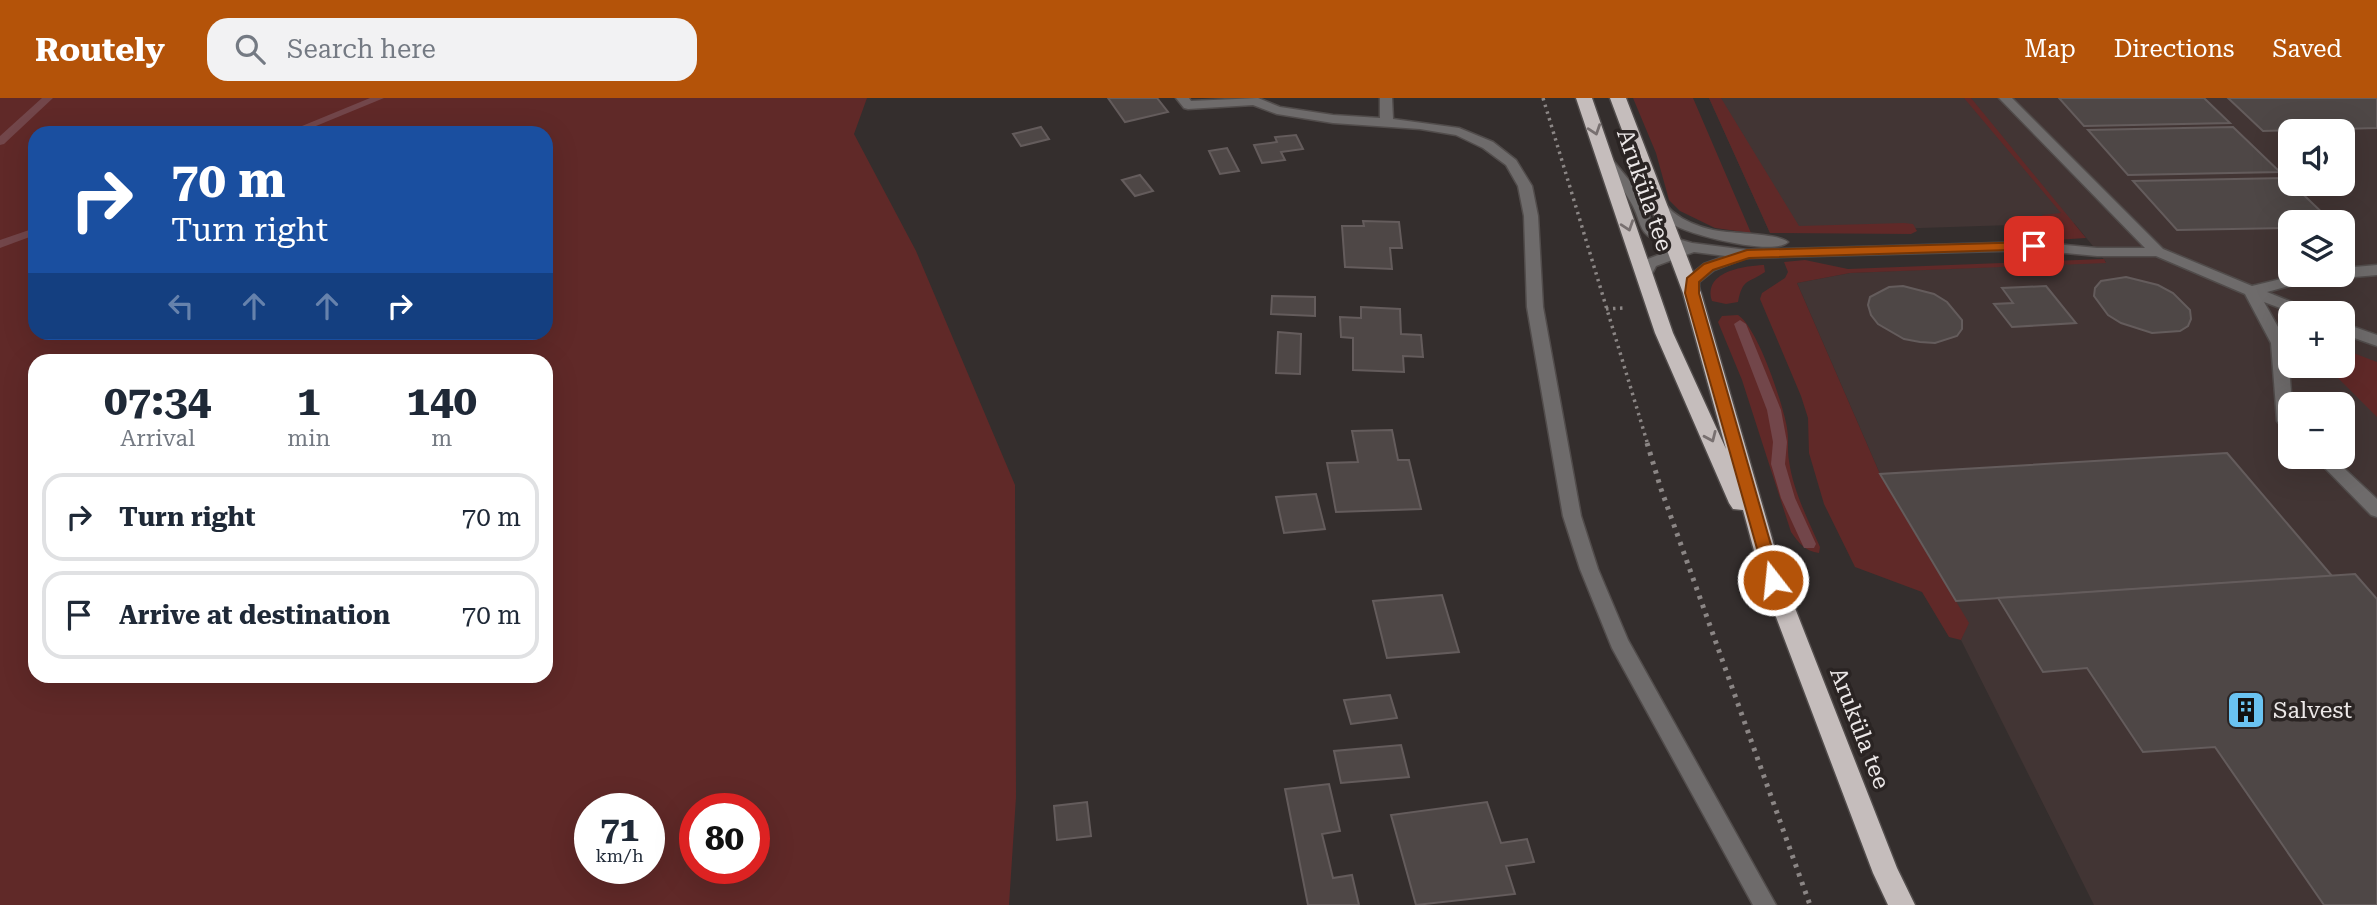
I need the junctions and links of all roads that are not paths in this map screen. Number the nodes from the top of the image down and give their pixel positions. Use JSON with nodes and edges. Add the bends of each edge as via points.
{"nodes":[{"id":1,"x":1182,"y":98,"type":"edge"},
{"id":2,"x":1387,"y":98,"type":"edge"},
{"id":3,"x":1584,"y":98,"type":"edge"},
{"id":4,"x":1618,"y":98,"type":"edge"},
{"id":5,"x":2006,"y":98,"type":"edge"},
{"id":6,"x":1254,"y":99,"type":"edge"},
{"id":7,"x":1387,"y":123,"type":"junction"},
{"id":8,"x":1606,"y":161,"type":"junction"},
{"id":9,"x":1657,"y":202,"type":"junction"},
{"id":10,"x":1799,"y":243,"type":"junction"},
{"id":11,"x":1681,"y":247,"type":"junction"},
{"id":12,"x":1914,"y":248,"type":"junction"},
{"id":13,"x":2158,"y":252,"type":"junction"},
{"id":14,"x":1747,"y":254,"type":"junction"},
{"id":15,"x":2377,"y":270,"type":"edge"},
{"id":16,"x":2355,"y":271,"type":"edge"},
{"id":17,"x":1644,"y":275,"type":"junction"},
{"id":18,"x":2278,"y":284,"type":"edge"},
{"id":19,"x":2251,"y":291,"type":"junction"},
{"id":20,"x":1692,"y":293,"type":"junction"},
{"id":21,"x":2278,"y":301,"type":"edge"},
{"id":22,"x":2355,"y":333,"type":"edge"},
{"id":23,"x":2377,"y":341,"type":"edge"},
{"id":24,"x":2283,"y":392,"type":"edge"},
{"id":25,"x":2334,"y":469,"type":"edge"},
{"id":26,"x":2377,"y":510,"type":"edge"},
{"id":27,"x":1769,"y":569,"type":"junction"},
{"id":28,"x":1765,"y":905,"type":"edge"},
{"id":29,"x":1902,"y":905,"type":"edge"}],
"edges":[{"from":1,"to":6,"type":"street","via":[[1188,105]]},
{"from":2,"to":7,"type":"street"},
{"from":3,"to":8,"type":"highway","name":"Aruküla tee","one_way":true},
{"from":4,"to":9,"type":"highway","name":"Aruküla tee"},
{"from":5,"to":13,"type":"street"},
{"from":6,"to":7,"type":"street","via":[[1277,110]]},
{"from":7,"to":28,"type":"street","via":[[1459,132],[1488,145],[1511,163],[1525,186],[1531,216],[1535,307],[1572,516],[1589,569],[1619,642]]},
{"from":8,"to":11,"type":"street","via":[[1635,196],[1646,226],[1658,238]]},
{"from":8,"to":17,"type":"highway","name":"Aruküla tee","one_way":true},
{"from":9,"to":10,"type":"street","via":[[1682,223],[1724,239]]},
{"from":9,"to":11,"type":"highway","name":"Aruküla tee"},
{"from":10,"to":11,"type":"street"},
{"from":10,"to":12,"type":"street"},
{"from":11,"to":14,"type":"street"},
{"from":11,"to":17,"type":"street","via":[[1650,263]]},
{"from":11,"to":20,"type":"highway","name":"Aruküla tee"},
{"from":12,"to":13,"type":"street","via":[[2034,246]]},
{"from":12,"to":14,"type":"street"},
{"from":13,"to":19,"type":"street"},
{"from":14,"to":20,"type":"street","via":[[1709,267],[1692,281]]},
{"from":15,"to":16,"type":"street"},
{"from":17,"to":27,"type":"highway","name":"Aruküla tee","one_way":true,"via":[[1664,333]]},
{"from":18,"to":19,"type":"street"},
{"from":19,"to":21,"type":"street"},
{"from":19,"to":24,"type":"street","via":[[2279,344]]},
{"from":20,"to":27,"type":"highway","name":"Aruküla tee"},
{"from":22,"to":23,"type":"street"},
{"from":25,"to":26,"type":"street"},
{"from":27,"to":29,"type":"highway","name":"Aruküla tee"}]}
